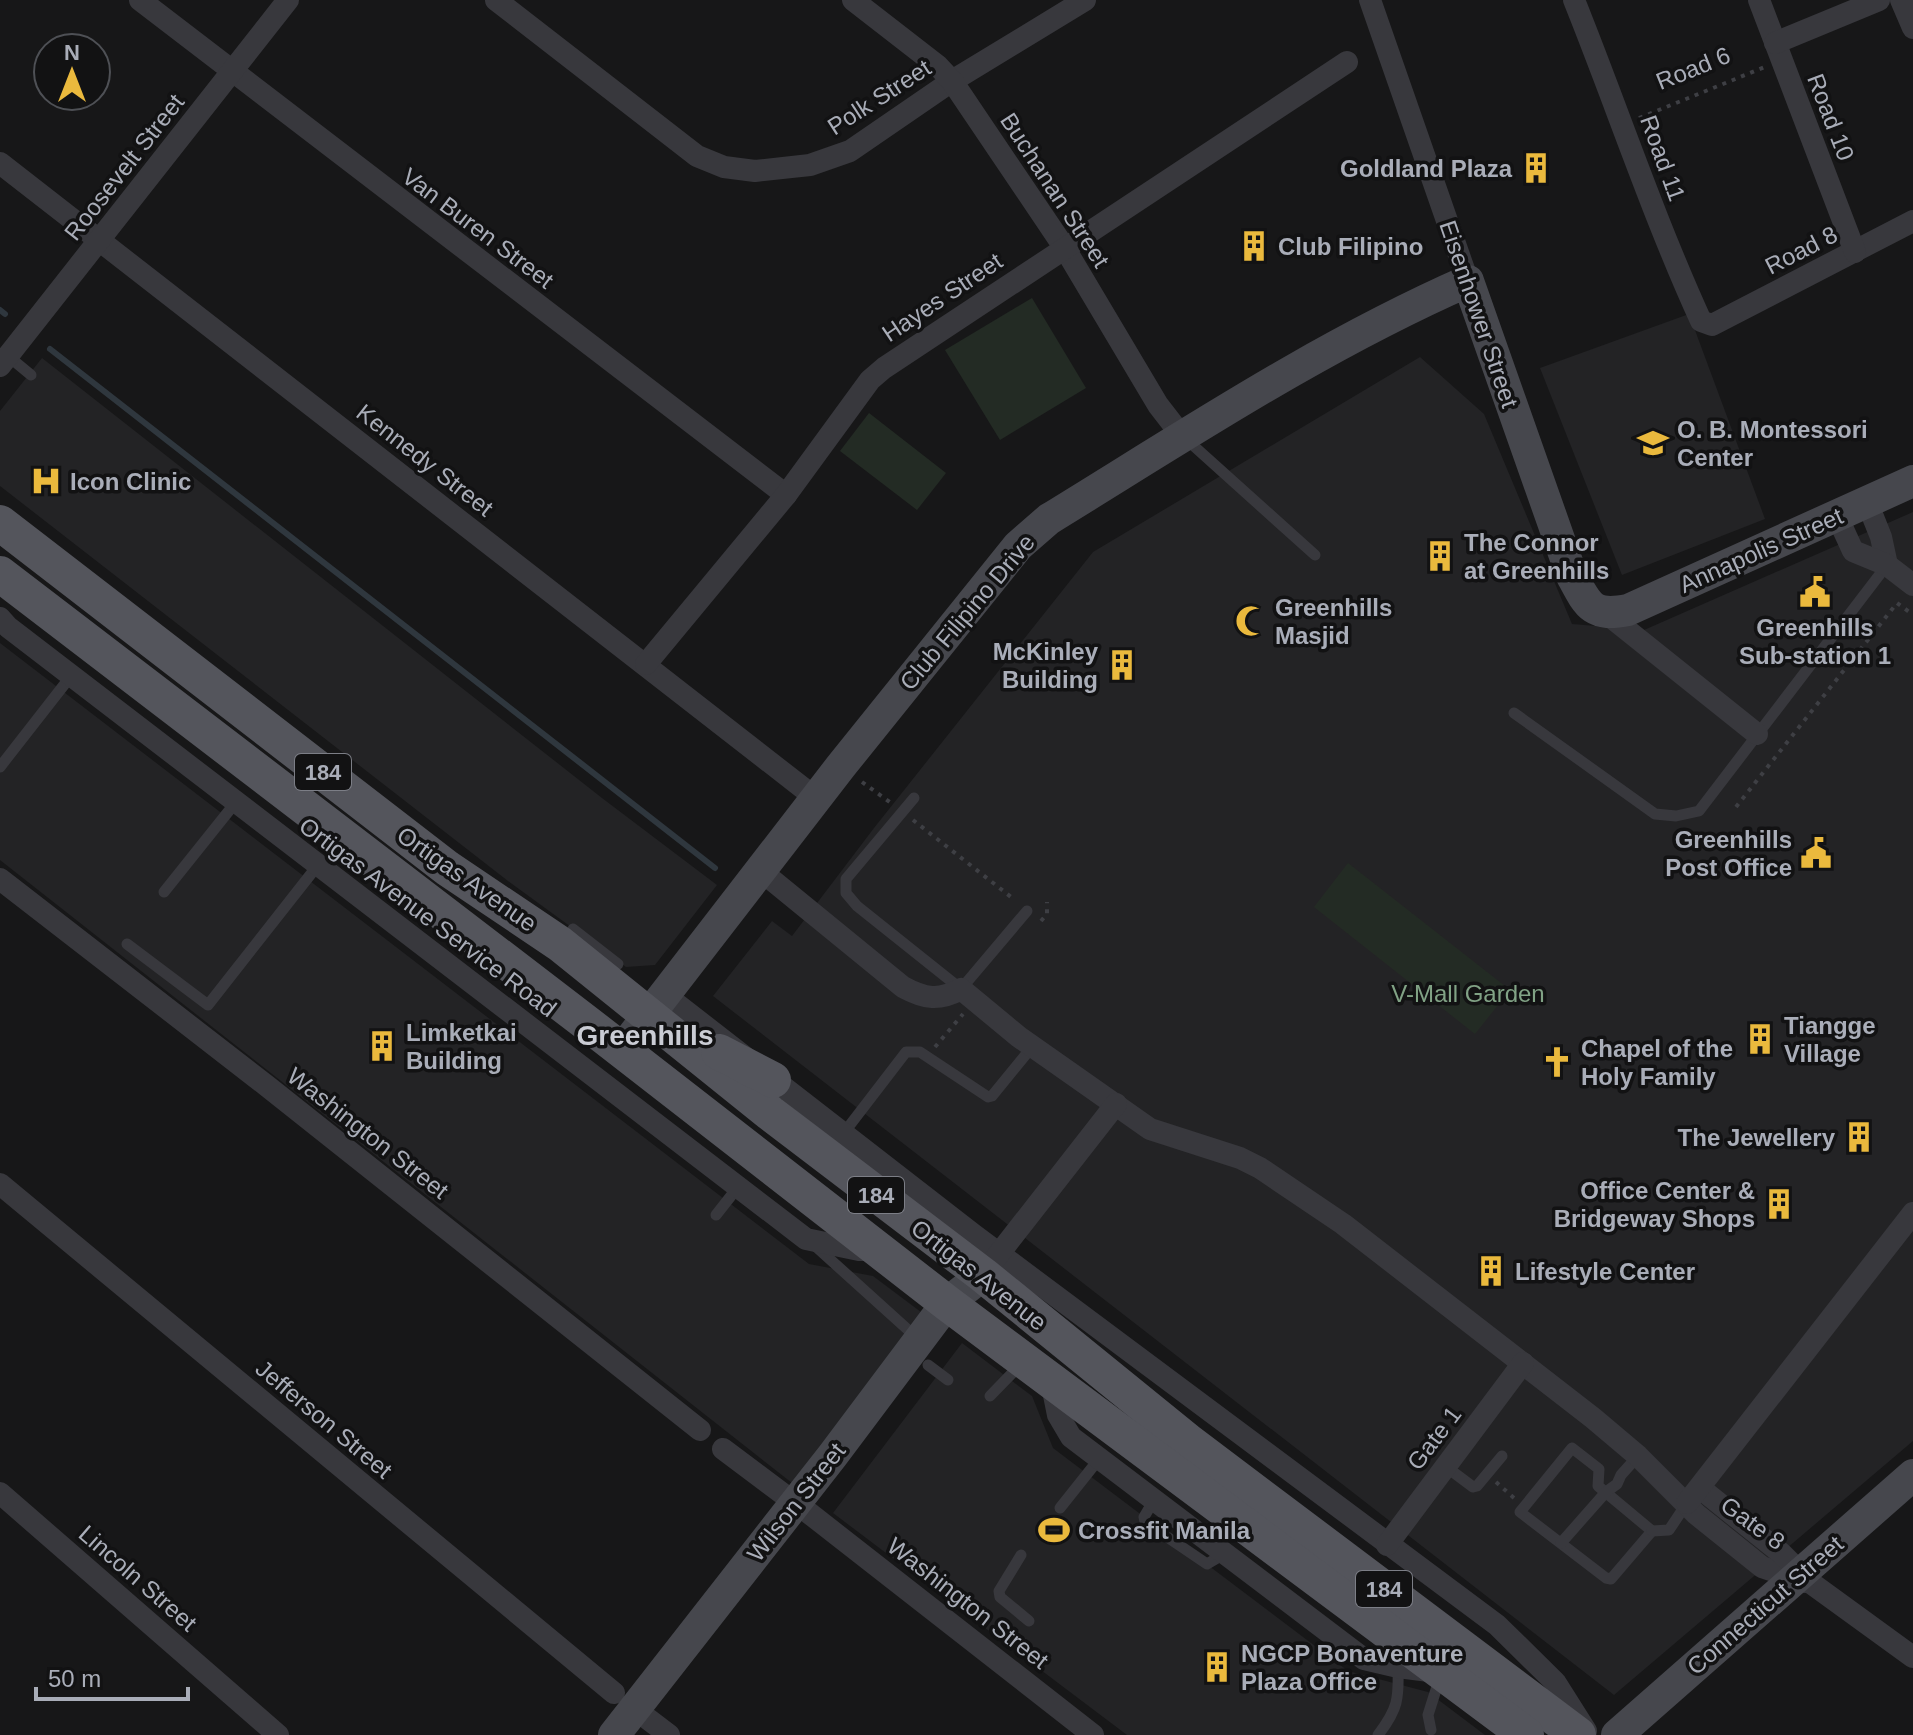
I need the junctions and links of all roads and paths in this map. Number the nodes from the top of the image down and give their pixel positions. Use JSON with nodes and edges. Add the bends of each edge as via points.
{"nodes":[{"id":1,"x":140,"y":0,"type":"edge"},
{"id":2,"x":288,"y":0,"type":"edge"},
{"id":3,"x":496,"y":0,"type":"edge"},
{"id":4,"x":853,"y":0,"type":"edge"},
{"id":5,"x":1085,"y":0,"type":"edge"},
{"id":6,"x":1370,"y":0,"type":"edge"},
{"id":7,"x":1574,"y":0,"type":"edge"},
{"id":8,"x":1759,"y":0,"type":"edge"},
{"id":9,"x":1879,"y":0,"type":"edge"},
{"id":10,"x":1901,"y":0,"type":"edge"},
{"id":11,"x":1913,"y":28,"type":"edge"},
{"id":12,"x":1779,"y":52,"type":"junction"},
{"id":13,"x":1347,"y":62,"type":"dead end"},
{"id":14,"x":231,"y":72,"type":"junction"},
{"id":15,"x":952,"y":81,"type":"junction"},
{"id":16,"x":1623,"y":124,"type":"junction"},
{"id":17,"x":0,"y":163,"type":"edge"},
{"id":18,"x":1913,"y":221,"type":"edge"},
{"id":19,"x":100,"y":241,"type":"junction"},
{"id":20,"x":1064,"y":247,"type":"junction"},
{"id":21,"x":1855,"y":252,"type":"junction"},
{"id":22,"x":1468,"y":281,"type":"junction"},
{"id":23,"x":1712,"y":325,"type":"joint"},
{"id":24,"x":5,"y":354,"type":"edge"},
{"id":25,"x":31,"y":375,"type":"dead end"},
{"id":26,"x":1182,"y":436,"type":"junction"},
{"id":27,"x":1913,"y":481,"type":"edge"},
{"id":28,"x":786,"y":495,"type":"junction"},
{"id":29,"x":1867,"y":502,"type":"junction"},
{"id":30,"x":1837,"y":516,"type":"junction"},
{"id":31,"x":0,"y":523,"type":"edge"},
{"id":32,"x":1315,"y":555,"type":"dead end"},
{"id":33,"x":1887,"y":565,"type":"junction"},
{"id":34,"x":0,"y":574,"type":"edge"},
{"id":35,"x":1913,"y":585,"type":"edge"},
{"id":36,"x":1639,"y":605,"type":"junction"},
{"id":37,"x":1607,"y":614,"type":"junction"},
{"id":38,"x":1912,"y":614,"type":"edge"},
{"id":39,"x":0,"y":618,"type":"edge"},
{"id":40,"x":1657,"y":654,"type":"junction"},
{"id":41,"x":646,"y":664,"type":"junction"},
{"id":42,"x":71,"y":676,"type":"junction"},
{"id":43,"x":1514,"y":713,"type":"dead end"},
{"id":44,"x":1757,"y":734,"type":"junction"},
{"id":45,"x":0,"y":767,"type":"edge"},
{"id":46,"x":914,"y":798,"type":"dead end"},
{"id":47,"x":817,"y":799,"type":"junction"},
{"id":48,"x":236,"y":802,"type":"junction"},
{"id":49,"x":1736,"y":807,"type":"dead end"},
{"id":50,"x":318,"y":865,"type":"junction"},
{"id":51,"x":761,"y":871,"type":"junction"},
{"id":52,"x":0,"y":879,"type":"edge"},
{"id":53,"x":989,"y":880,"type":"dead end"},
{"id":54,"x":164,"y":892,"type":"dead end"},
{"id":55,"x":1011,"y":897,"type":"dead end"},
{"id":56,"x":1027,"y":911,"type":"dead end"},
{"id":57,"x":573,"y":929,"type":"dead end"},
{"id":58,"x":127,"y":944,"type":"dead end"},
{"id":59,"x":618,"y":964,"type":"dead end"},
{"id":60,"x":961,"y":989,"type":"junction"},
{"id":61,"x":657,"y":1006,"type":"junction"},
{"id":62,"x":686,"y":1046,"type":"junction"},
{"id":63,"x":1032,"y":1047,"type":"junction"},
{"id":64,"x":621,"y":1051,"type":"junction"},
{"id":65,"x":773,"y":1080,"type":"junction"},
{"id":66,"x":1116,"y":1104,"type":"junction"},
{"id":67,"x":843,"y":1134,"type":"junction"},
{"id":68,"x":0,"y":1184,"type":"edge"},
{"id":69,"x":738,"y":1187,"type":"junction"},
{"id":70,"x":1913,"y":1213,"type":"edge"},
{"id":71,"x":716,"y":1215,"type":"dead end"},
{"id":72,"x":806,"y":1239,"type":"junction"},
{"id":73,"x":880,"y":1250,"type":"junction"},
{"id":74,"x":991,"y":1264,"type":"junction"},
{"id":75,"x":955,"y":1309,"type":"junction"},
{"id":76,"x":932,"y":1362,"type":"junction"},
{"id":77,"x":1523,"y":1363,"type":"junction"},
{"id":78,"x":1037,"y":1370,"type":"junction"},
{"id":79,"x":990,"y":1396,"type":"dead end"},
{"id":80,"x":700,"y":1430,"type":"dead end"},
{"id":81,"x":723,"y":1449,"type":"dead end"},
{"id":82,"x":1502,"y":1456,"type":"dead end"},
{"id":83,"x":1638,"y":1456,"type":"junction"},
{"id":84,"x":1099,"y":1459,"type":"junction"},
{"id":85,"x":1445,"y":1466,"type":"junction"},
{"id":86,"x":1913,"y":1475,"type":"edge"},
{"id":87,"x":1606,"y":1492,"type":"junction"},
{"id":88,"x":0,"y":1493,"type":"edge"},
{"id":89,"x":1693,"y":1495,"type":"junction"},
{"id":90,"x":802,"y":1508,"type":"junction"},
{"id":91,"x":1060,"y":1508,"type":"dead end"},
{"id":92,"x":1652,"y":1531,"type":"junction"},
{"id":93,"x":1561,"y":1543,"type":"junction"},
{"id":94,"x":1387,"y":1545,"type":"junction"},
{"id":95,"x":1021,"y":1555,"type":"dead end"},
{"id":96,"x":1802,"y":1578,"type":"junction"},
{"id":97,"x":1029,"y":1621,"type":"dead end"},
{"id":98,"x":1913,"y":1657,"type":"edge"},
{"id":99,"x":1398,"y":1667,"type":"junction"},
{"id":100,"x":1442,"y":1672,"type":"junction"},
{"id":101,"x":614,"y":1693,"type":"dead end"},
{"id":102,"x":651,"y":1730,"type":"edge"},
{"id":103,"x":1431,"y":1730,"type":"dead end"},
{"id":104,"x":278,"y":1735,"type":"edge"},
{"id":105,"x":614,"y":1735,"type":"edge"},
{"id":106,"x":1093,"y":1735,"type":"edge"},
{"id":107,"x":1378,"y":1735,"type":"edge"},
{"id":108,"x":1526,"y":1735,"type":"edge"},
{"id":109,"x":1578,"y":1735,"type":"edge"},
{"id":110,"x":1589,"y":1735,"type":"edge"},
{"id":111,"x":1617,"y":1735,"type":"edge"}],
"edges":[{"from":1,"to":14,"type":"street","name":"Van Buren Street"},
{"from":2,"to":14,"type":"street","name":"Roosevelt Street"},
{"from":3,"to":15,"type":"street","name":"Polk Street","via":[[697,156],[724,167],[781,169],[850,151]]},
{"from":4,"to":15,"type":"street","name":"Buchanan Street"},
{"from":5,"to":15,"type":"street","name":"Polk Street"},
{"from":6,"to":22,"type":"street","name":"Eisenhower Street"},
{"from":7,"to":16,"type":"street","name":"Road 11"},
{"from":8,"to":12,"type":"street","name":"Road 10"},
{"from":9,"to":12,"type":"street"},
{"from":10,"to":11,"type":"street"},
{"from":12,"to":16,"type":"path","name":"Road 6"},
{"from":12,"to":21,"type":"street","name":"Road 10"},
{"from":13,"to":20,"type":"street","name":"Hayes Street"},
{"from":14,"to":19,"type":"street","name":"Roosevelt Street"},
{"from":14,"to":28,"type":"street","name":"Van Buren Street"},
{"from":15,"to":20,"type":"street","name":"Buchanan Street"},
{"from":16,"to":23,"type":"street","name":"Road 11","via":[[1671,256],[1701,321]]},
{"from":17,"to":19,"type":"street","name":"Kennedy Street"},
{"from":18,"to":21,"type":"street","name":"Road 8"},
{"from":19,"to":24,"type":"street","name":"Roosevelt Street"},
{"from":19,"to":41,"type":"street","name":"Kennedy Street"},
{"from":20,"to":26,"type":"street","name":"Buchanan Street"},
{"from":20,"to":28,"type":"street","name":"Hayes Street","via":[[870,380]]},
{"from":21,"to":23,"type":"street","name":"Road 8"},
{"from":22,"to":26,"type":"street","name":"Club Filipino Drive","via":[[1279,376]]},
{"from":22,"to":37,"type":"street","name":"Eisenhower Street","via":[[1572,576],[1591,607]]},
{"from":24,"to":25,"type":"lane"},
{"from":26,"to":32,"type":"lane"},
{"from":26,"to":47,"type":"street","name":"Club Filipino Drive","via":[[1049,519],[1018,546]]},
{"from":27,"to":29,"type":"street","name":"Annapolis Street"},
{"from":28,"to":41,"type":"street","name":"Hayes Street"},
{"from":29,"to":30,"type":"street","name":"Annapolis Street"},
{"from":29,"to":33,"type":"street"},
{"from":30,"to":33,"type":"street","via":[[1853,551]]},
{"from":30,"to":36,"type":"street","name":"Annapolis Street"},
{"from":31,"to":61,"type":"main road","name":"Ortigas Avenue","number":"184","via":[[447,868]]},
{"from":33,"to":35,"type":"street"},
{"from":33,"to":44,"type":"lane"},
{"from":34,"to":64,"type":"main road","name":"Ortigas Avenue","number":"184"},
{"from":36,"to":37,"type":"street","name":"Annapolis Street"},
{"from":36,"to":40,"type":"street","via":[[1637,624]]},
{"from":37,"to":40,"type":"street"},
{"from":38,"to":49,"type":"path","via":[[1897,603]]},
{"from":39,"to":42,"type":"street","name":"Ortigas Avenue Service Road"},
{"from":40,"to":44,"type":"street"},
{"from":41,"to":47,"type":"street","name":"Kennedy Street"},
{"from":42,"to":45,"type":"lane"},
{"from":42,"to":48,"type":"street","name":"Ortigas Avenue Service Road"},
{"from":43,"to":44,"type":"lane","via":[[1655,814],[1676,816],[1699,811]]},
{"from":46,"to":60,"type":"lane","via":[[846,879],[846,893]]},
{"from":47,"to":51,"type":"street","name":"Club Filipino Drive"},
{"from":48,"to":50,"type":"street","name":"Ortigas Avenue Service Road"},
{"from":48,"to":54,"type":"lane"},
{"from":50,"to":58,"type":"lane","via":[[208,1005]]},
{"from":50,"to":69,"type":"street","name":"Ortigas Avenue Service Road"},
{"from":51,"to":60,"type":"street","via":[[903,987],[929,999]]},
{"from":51,"to":61,"type":"street","name":"Club Filipino Drive"},
{"from":52,"to":80,"type":"street","name":"Washington Street"},
{"from":53,"to":55,"type":"path"},
{"from":56,"to":60,"type":"lane"},
{"from":57,"to":59,"type":"lane"},
{"from":60,"to":63,"type":"street","name":"Gate 8"},
{"from":61,"to":62,"type":"main road","name":"Ortigas Avenue","number":"184"},
{"from":61,"to":64,"type":"street","name":"Club Filipino Drive"},
{"from":61,"to":65,"type":"street"},
{"from":62,"to":65,"type":"main road","via":[[710,1047]]},
{"from":62,"to":74,"type":"main road","name":"Ortigas Avenue","number":"184","via":[[914,1225]]},
{"from":63,"to":66,"type":"street","name":"Gate 8"},
{"from":63,"to":67,"type":"lane","via":[[988,1097],[920,1052],[906,1052]]},
{"from":64,"to":73,"type":"main road","name":"Ortigas Avenue","number":"184"},
{"from":65,"to":67,"type":"street"},
{"from":66,"to":74,"type":"street"},
{"from":66,"to":77,"type":"street","name":"Gate 8","via":[[1150,1129],[1260,1168],[1343,1224]]},
{"from":67,"to":74,"type":"street"},
{"from":68,"to":101,"type":"street","name":"Jefferson Street"},
{"from":69,"to":71,"type":"lane"},
{"from":69,"to":72,"type":"street","name":"Ortigas Avenue Service Road"},
{"from":70,"to":89,"type":"street"},
{"from":72,"to":73,"type":"street","name":"Ortigas Avenue Service Road"},
{"from":72,"to":76,"type":"lane"},
{"from":73,"to":75,"type":"main road","name":"Ortigas Avenue","number":"184"},
{"from":74,"to":75,"type":"street","name":"Wilson Street"},
{"from":74,"to":94,"type":"street"},
{"from":74,"to":109,"type":"main road","name":"Ortigas Avenue","number":"184","via":[[1190,1443]]},
{"from":75,"to":76,"type":"street","name":"Wilson Street"},
{"from":75,"to":78,"type":"main road","name":"Ortigas Avenue","number":"184"},
{"from":76,"to":90,"type":"street","name":"Wilson Street"},
{"from":76,"to":90,"type":"street","name":"Wilson Street","via":[[833,1483]]},
{"from":77,"to":83,"type":"street","name":"Gate 8"},
{"from":77,"to":85,"type":"street","name":"Gate 1"},
{"from":78,"to":79,"type":"lane"},
{"from":78,"to":84,"type":"street","via":[[1071,1437]]},
{"from":78,"to":100,"type":"main road","name":"Ortigas Avenue","number":"184"},
{"from":81,"to":90,"type":"street","name":"Washington Street"},
{"from":82,"to":85,"type":"lane","via":[[1477,1486]]},
{"from":83,"to":87,"type":"lane"},
{"from":83,"to":89,"type":"street","name":"Gate 8"},
{"from":84,"to":91,"type":"lane"},
{"from":84,"to":99,"type":"street","via":[[1364,1659]]},
{"from":85,"to":94,"type":"street","name":"Gate 1"},
{"from":86,"to":96,"type":"street","name":"Connecticut Street"},
{"from":87,"to":92,"type":"lane"},
{"from":87,"to":93,"type":"lane"},
{"from":87,"to":93,"type":"lane","via":[[1596,1483],[1599,1469],[1570,1449],[1520,1512]]},
{"from":88,"to":104,"type":"street","name":"Lincoln Street"},
{"from":89,"to":92,"type":"lane","via":[[1669,1530]]},
{"from":89,"to":96,"type":"street","name":"Gate 8"},
{"from":90,"to":102,"type":"street","name":"Wilson Street"},
{"from":90,"to":105,"type":"street","name":"Wilson Street"},
{"from":90,"to":106,"type":"street","name":"Washington Street"},
{"from":92,"to":93,"type":"lane","via":[[1609,1580]]},
{"from":94,"to":110,"type":"street","via":[[1497,1625],[1555,1682]]},
{"from":95,"to":97,"type":"lane","via":[[999,1591]]},
{"from":96,"to":98,"type":"street","name":"Gate 8"},
{"from":96,"to":111,"type":"street","name":"Connecticut Street"},
{"from":99,"to":100,"type":"street"},
{"from":99,"to":107,"type":"lane","via":[[1399,1700]]},
{"from":100,"to":103,"type":"lane","via":[[1428,1715]]},
{"from":100,"to":108,"type":"main road","name":"Ortigas Avenue","number":"184"}]}
